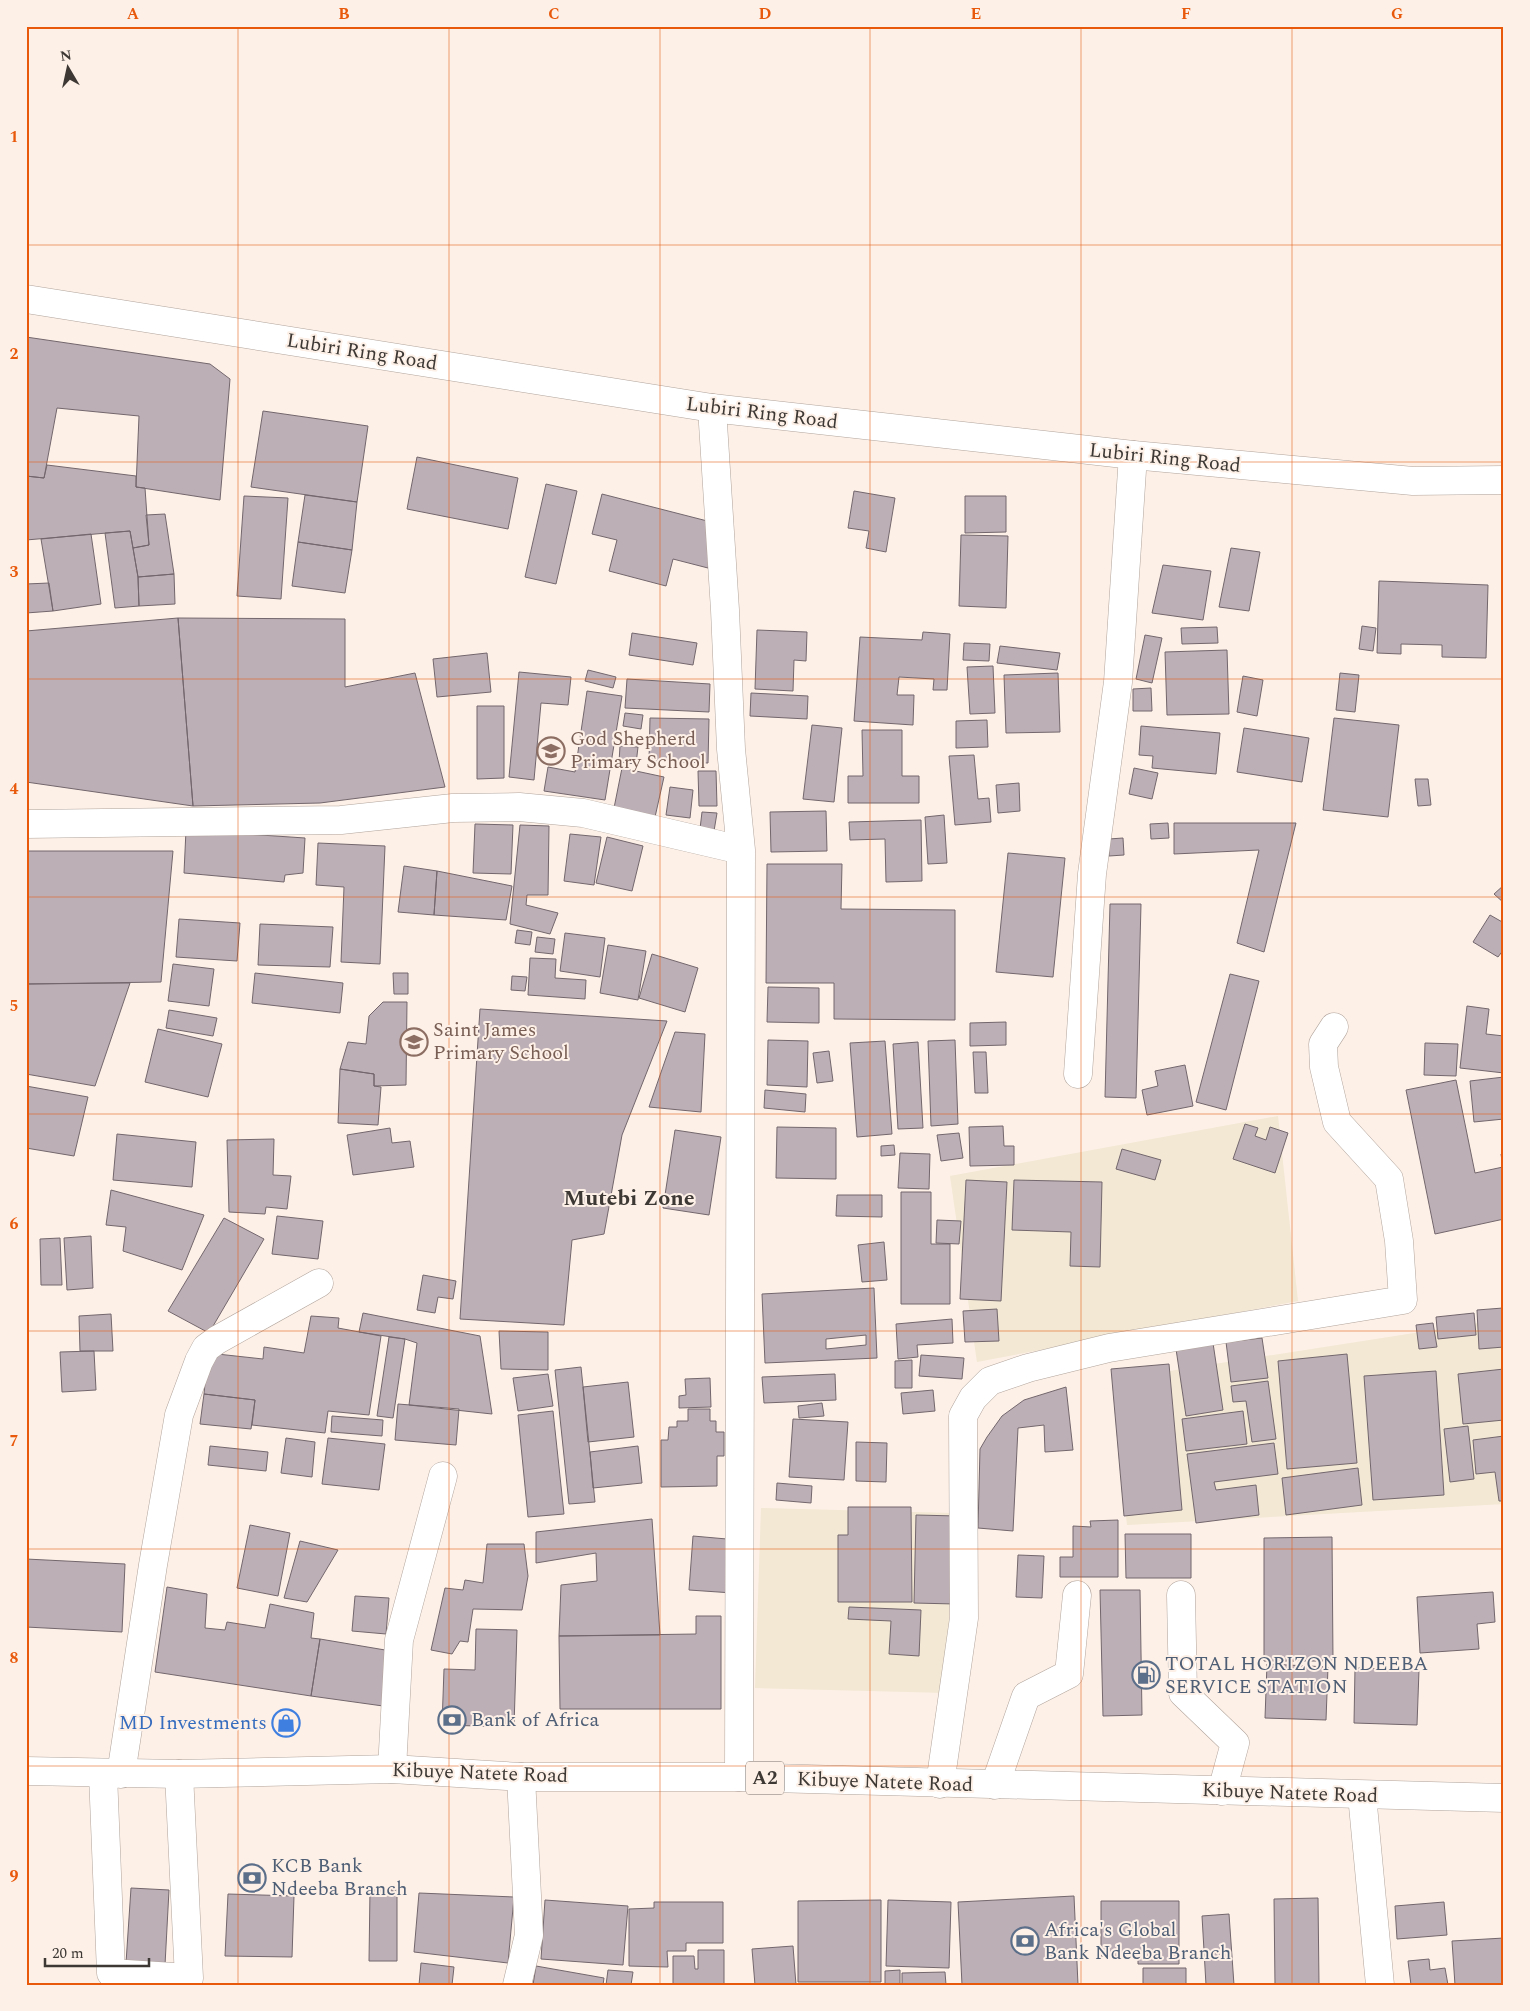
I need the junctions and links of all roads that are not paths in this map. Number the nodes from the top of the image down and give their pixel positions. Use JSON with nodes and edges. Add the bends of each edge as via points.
{"nodes":[{"id":1,"x":26,"y":299,"type":"edge"},
{"id":2,"x":712,"y":408,"type":"junction"},
{"id":3,"x":1133,"y":455,"type":"junction"},
{"id":4,"x":1504,"y":480,"type":"edge"},
{"id":5,"x":26,"y":824,"type":"edge"},
{"id":6,"x":741,"y":850,"type":"junction"},
{"id":7,"x":1334,"y":1027,"type":"dead end"},
{"id":8,"x":1078,"y":1074,"type":"dead end"},
{"id":9,"x":319,"y":1283,"type":"dead end"},
{"id":10,"x":443,"y":1476,"type":"dead end"},
{"id":11,"x":1077,"y":1595,"type":"dead end"},
{"id":12,"x":1181,"y":1596,"type":"dead end"},
{"id":13,"x":392,"y":1769,"type":"junction"},
{"id":14,"x":26,"y":1771,"type":"edge"},
{"id":15,"x":112,"y":1774,"type":"junction"},
{"id":16,"x":179,"y":1774,"type":"junction"},
{"id":17,"x":521,"y":1777,"type":"junction"},
{"id":18,"x":739,"y":1777,"type":"junction"},
{"id":19,"x":940,"y":1784,"type":"junction"},
{"id":20,"x":995,"y":1785,"type":"junction"},
{"id":21,"x":1222,"y":1791,"type":"junction"},
{"id":22,"x":1362,"y":1795,"type":"junction"},
{"id":23,"x":1504,"y":1798,"type":"edge"},
{"id":24,"x":517,"y":1985,"type":"edge"},
{"id":25,"x":1380,"y":1985,"type":"edge"}],
"edges":[{"from":1,"to":2,"type":"street","name":"Lubiri Ring Road"},
{"from":2,"to":3,"type":"street","name":"Lubiri Ring Road"},
{"from":2,"to":6,"type":"street","via":[[731,749]]},
{"from":3,"to":4,"type":"street","name":"Lubiri Ring Road","via":[[1413,481]]},
{"from":3,"to":8,"type":"street","via":[[1118,682],[1092,874]]},
{"from":5,"to":6,"type":"street","via":[[341,820],[453,808],[519,807],[583,813]]},
{"from":6,"to":18,"type":"street"},
{"from":7,"to":19,"type":"street","via":[[1323,1044],[1324,1067],[1337,1122],[1389,1179],[1399,1241],[1403,1300],[1109,1348],[990,1381],[973,1398],[963,1416],[964,1618]]},
{"from":9,"to":15,"type":"street","via":[[217,1340],[206,1348],[199,1361],[179,1415]]},
{"from":10,"to":13,"type":"street","via":[[399,1640]]},
{"from":11,"to":20,"type":"street","via":[[1069,1674],[1026,1696]]},
{"from":12,"to":21,"type":"street","via":[[1183,1693],[1235,1743]]},
{"from":13,"to":16,"type":"street","name":"Kibuye Natete Road","number":"A2"},
{"from":13,"to":17,"type":"street","name":"Kibuye Natete Road","number":"A2"},
{"from":14,"to":15,"type":"street","name":"Kibuye Natete Road","number":"A2"},
{"from":15,"to":16,"type":"street","name":"Kibuye Natete Road","number":"A2"},
{"from":15,"to":16,"type":"street","via":[[111,1973],[189,1978]]},
{"from":17,"to":18,"type":"street","name":"Kibuye Natete Road","number":"A2"},
{"from":17,"to":24,"type":"street","via":[[529,1935]]},
{"from":18,"to":19,"type":"street","name":"Kibuye Natete Road","number":"A2"},
{"from":19,"to":20,"type":"street","name":"Kibuye Natete Road","number":"A2"},
{"from":20,"to":21,"type":"street","name":"Kibuye Natete Road","number":"A2"},
{"from":21,"to":22,"type":"street","name":"Kibuye Natete Road","number":"A2"},
{"from":22,"to":23,"type":"street","name":"Kibuye Natete Road","number":"A2"},
{"from":22,"to":25,"type":"street"}]}
